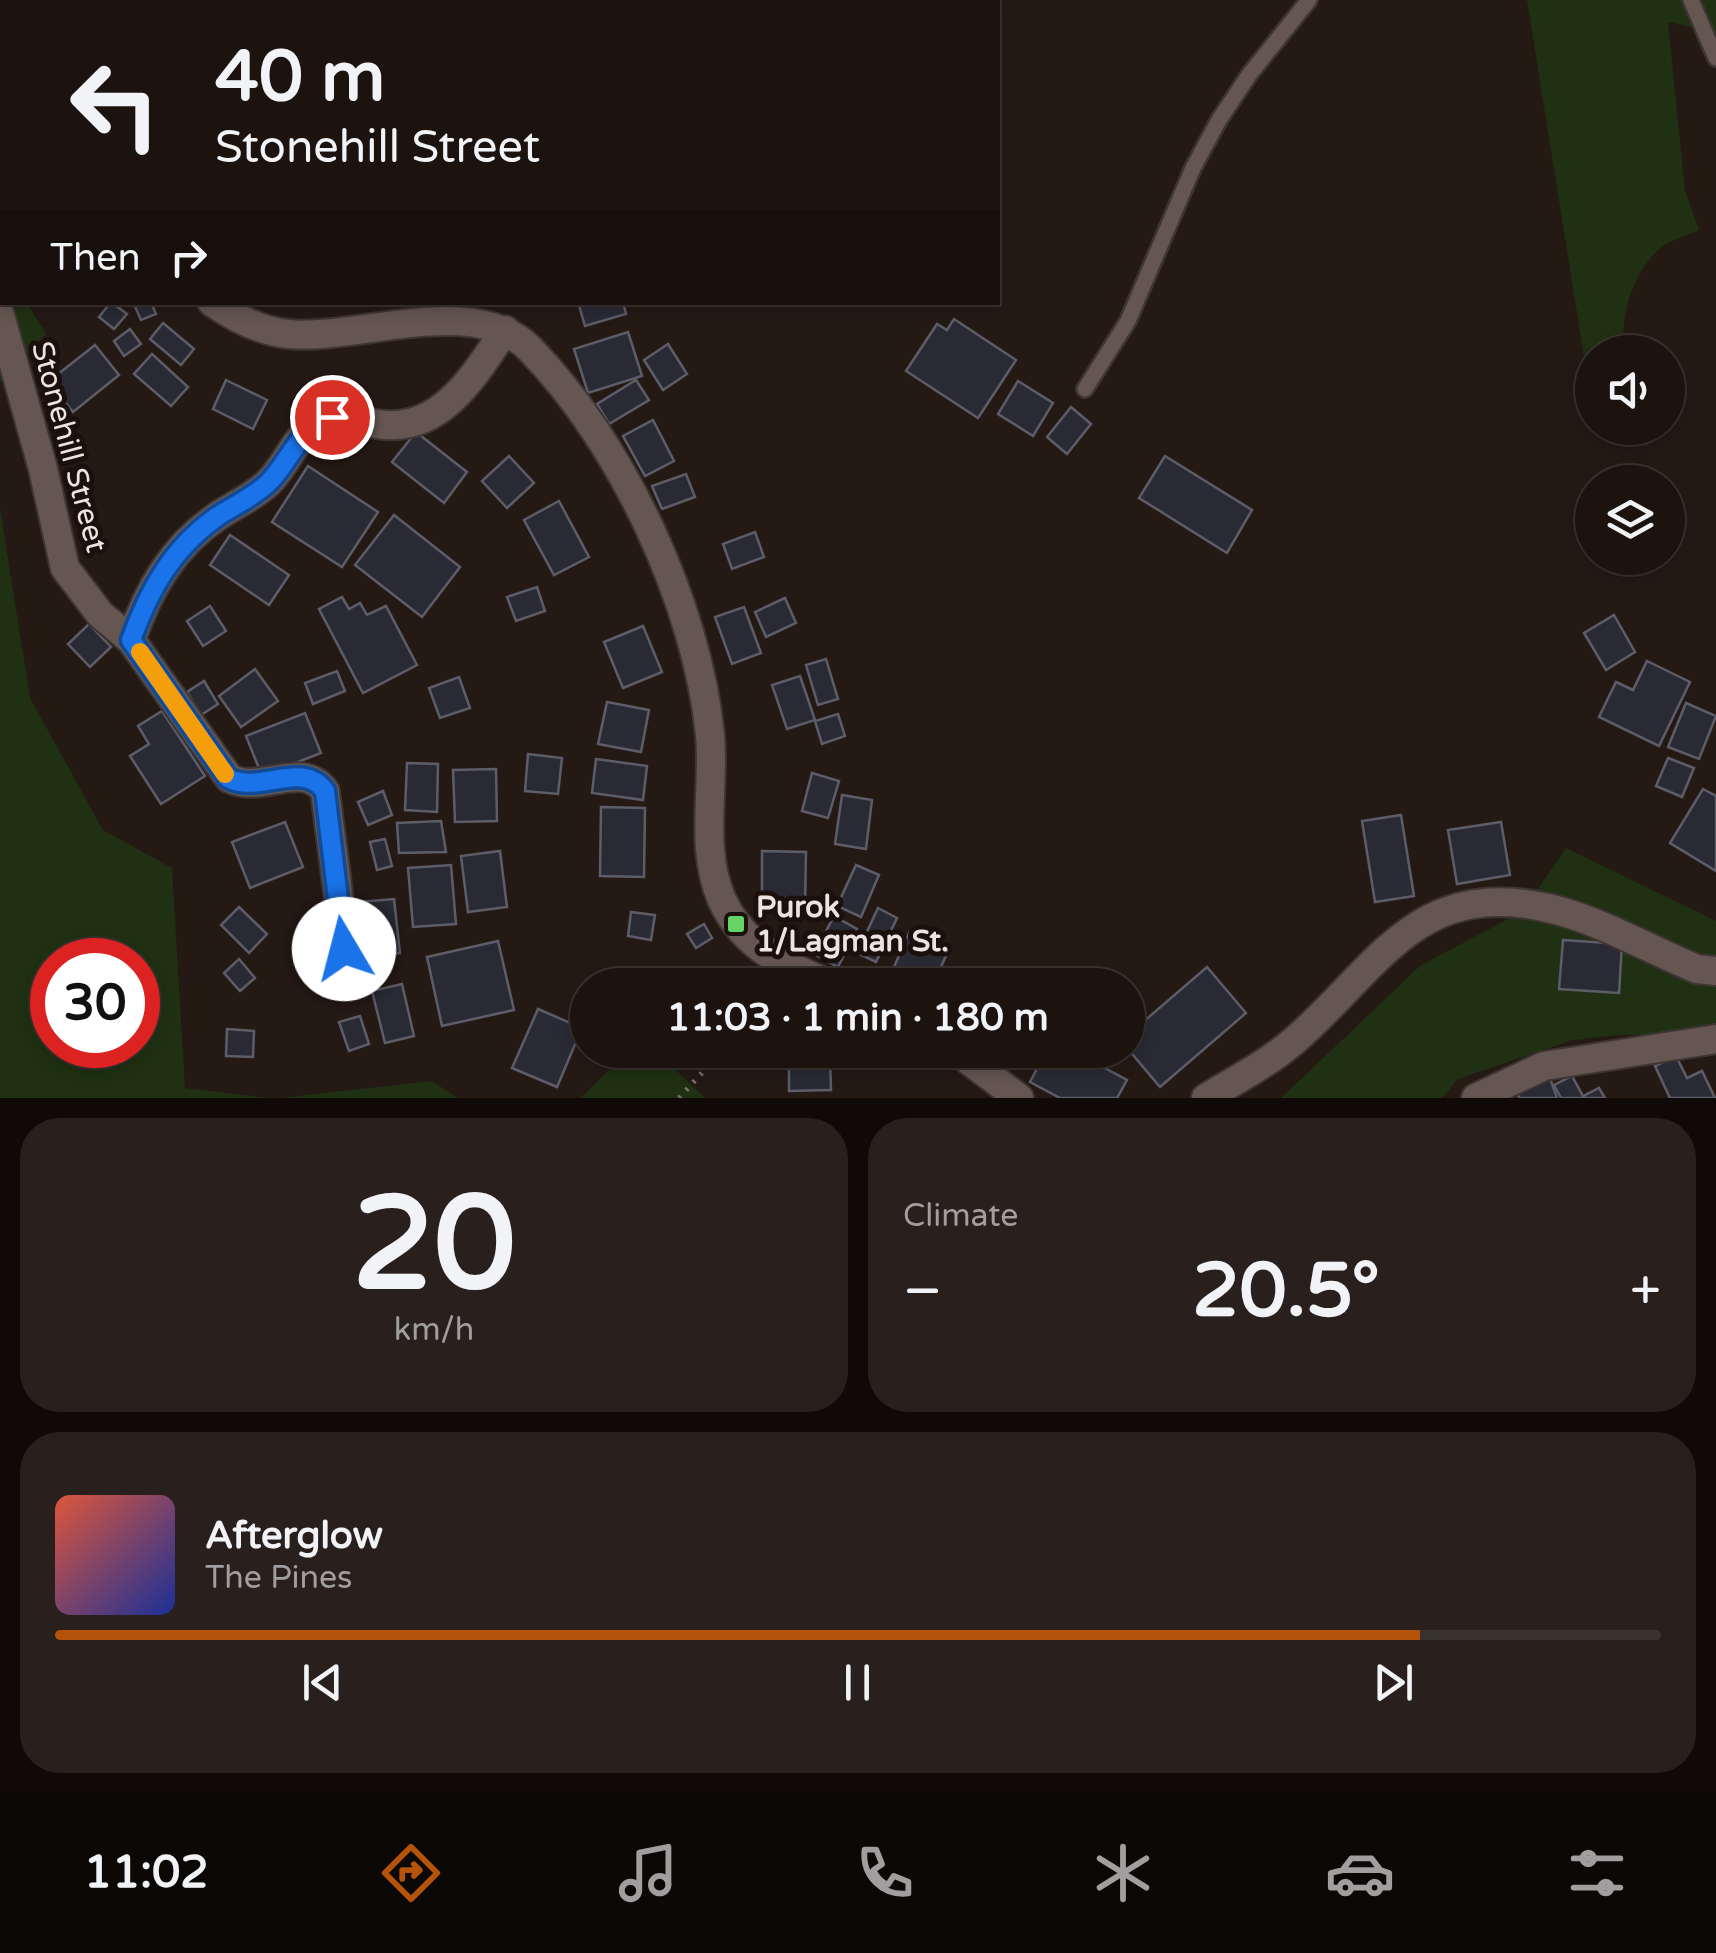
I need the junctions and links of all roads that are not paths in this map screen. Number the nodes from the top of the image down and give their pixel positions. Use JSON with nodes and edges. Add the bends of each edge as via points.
{"nodes":[{"id":1,"x":1310,"y":0,"type":"edge"},
{"id":2,"x":1690,"y":0,"type":"edge"},
{"id":3,"x":1716,"y":58,"type":"edge"},
{"id":4,"x":216,"y":305,"type":"edge"},
{"id":5,"x":0,"y":315,"type":"edge"},
{"id":6,"x":506,"y":330,"type":"junction"},
{"id":7,"x":1085,"y":389,"type":"dead end"},
{"id":8,"x":131,"y":640,"type":"junction"},
{"id":9,"x":794,"y":968,"type":"edge"},
{"id":10,"x":1716,"y":972,"type":"edge"},
{"id":11,"x":350,"y":986,"type":"dead end"},
{"id":12,"x":1716,"y":1040,"type":"edge"},
{"id":13,"x":979,"y":1068,"type":"edge"},
{"id":14,"x":1020,"y":1098,"type":"edge"},
{"id":15,"x":1206,"y":1098,"type":"edge"},
{"id":16,"x":1476,"y":1098,"type":"edge"}],
"edges":[{"from":1,"to":7,"type":"lane","via":[[1219,120],[1128,322]]},
{"from":2,"to":3,"type":"lane"},
{"from":4,"to":6,"type":"street","via":[[289,334],[440,322]]},
{"from":5,"to":8,"type":"street","name":"Stonehill Street","via":[[65,568],[100,614]]},
{"from":6,"to":8,"type":"street","via":[[446,406],[386,426],[332,417],[316,423],[268,484],[213,519],[163,571]]},
{"from":6,"to":9,"type":"street","via":[[529,347],[579,410],[661,556],[705,697],[711,850],[722,899],[768,956]]},
{"from":8,"to":11,"type":"street","name":"Stonehill Street","via":[[228,778],[250,786],[302,776],[325,791]]},
{"from":10,"to":15,"type":"street","via":[[1548,908],[1472,904],[1442,910],[1393,941],[1294,1041]]},
{"from":12,"to":16,"type":"street","via":[[1544,1066]]},
{"from":13,"to":14,"type":"street"}]}
